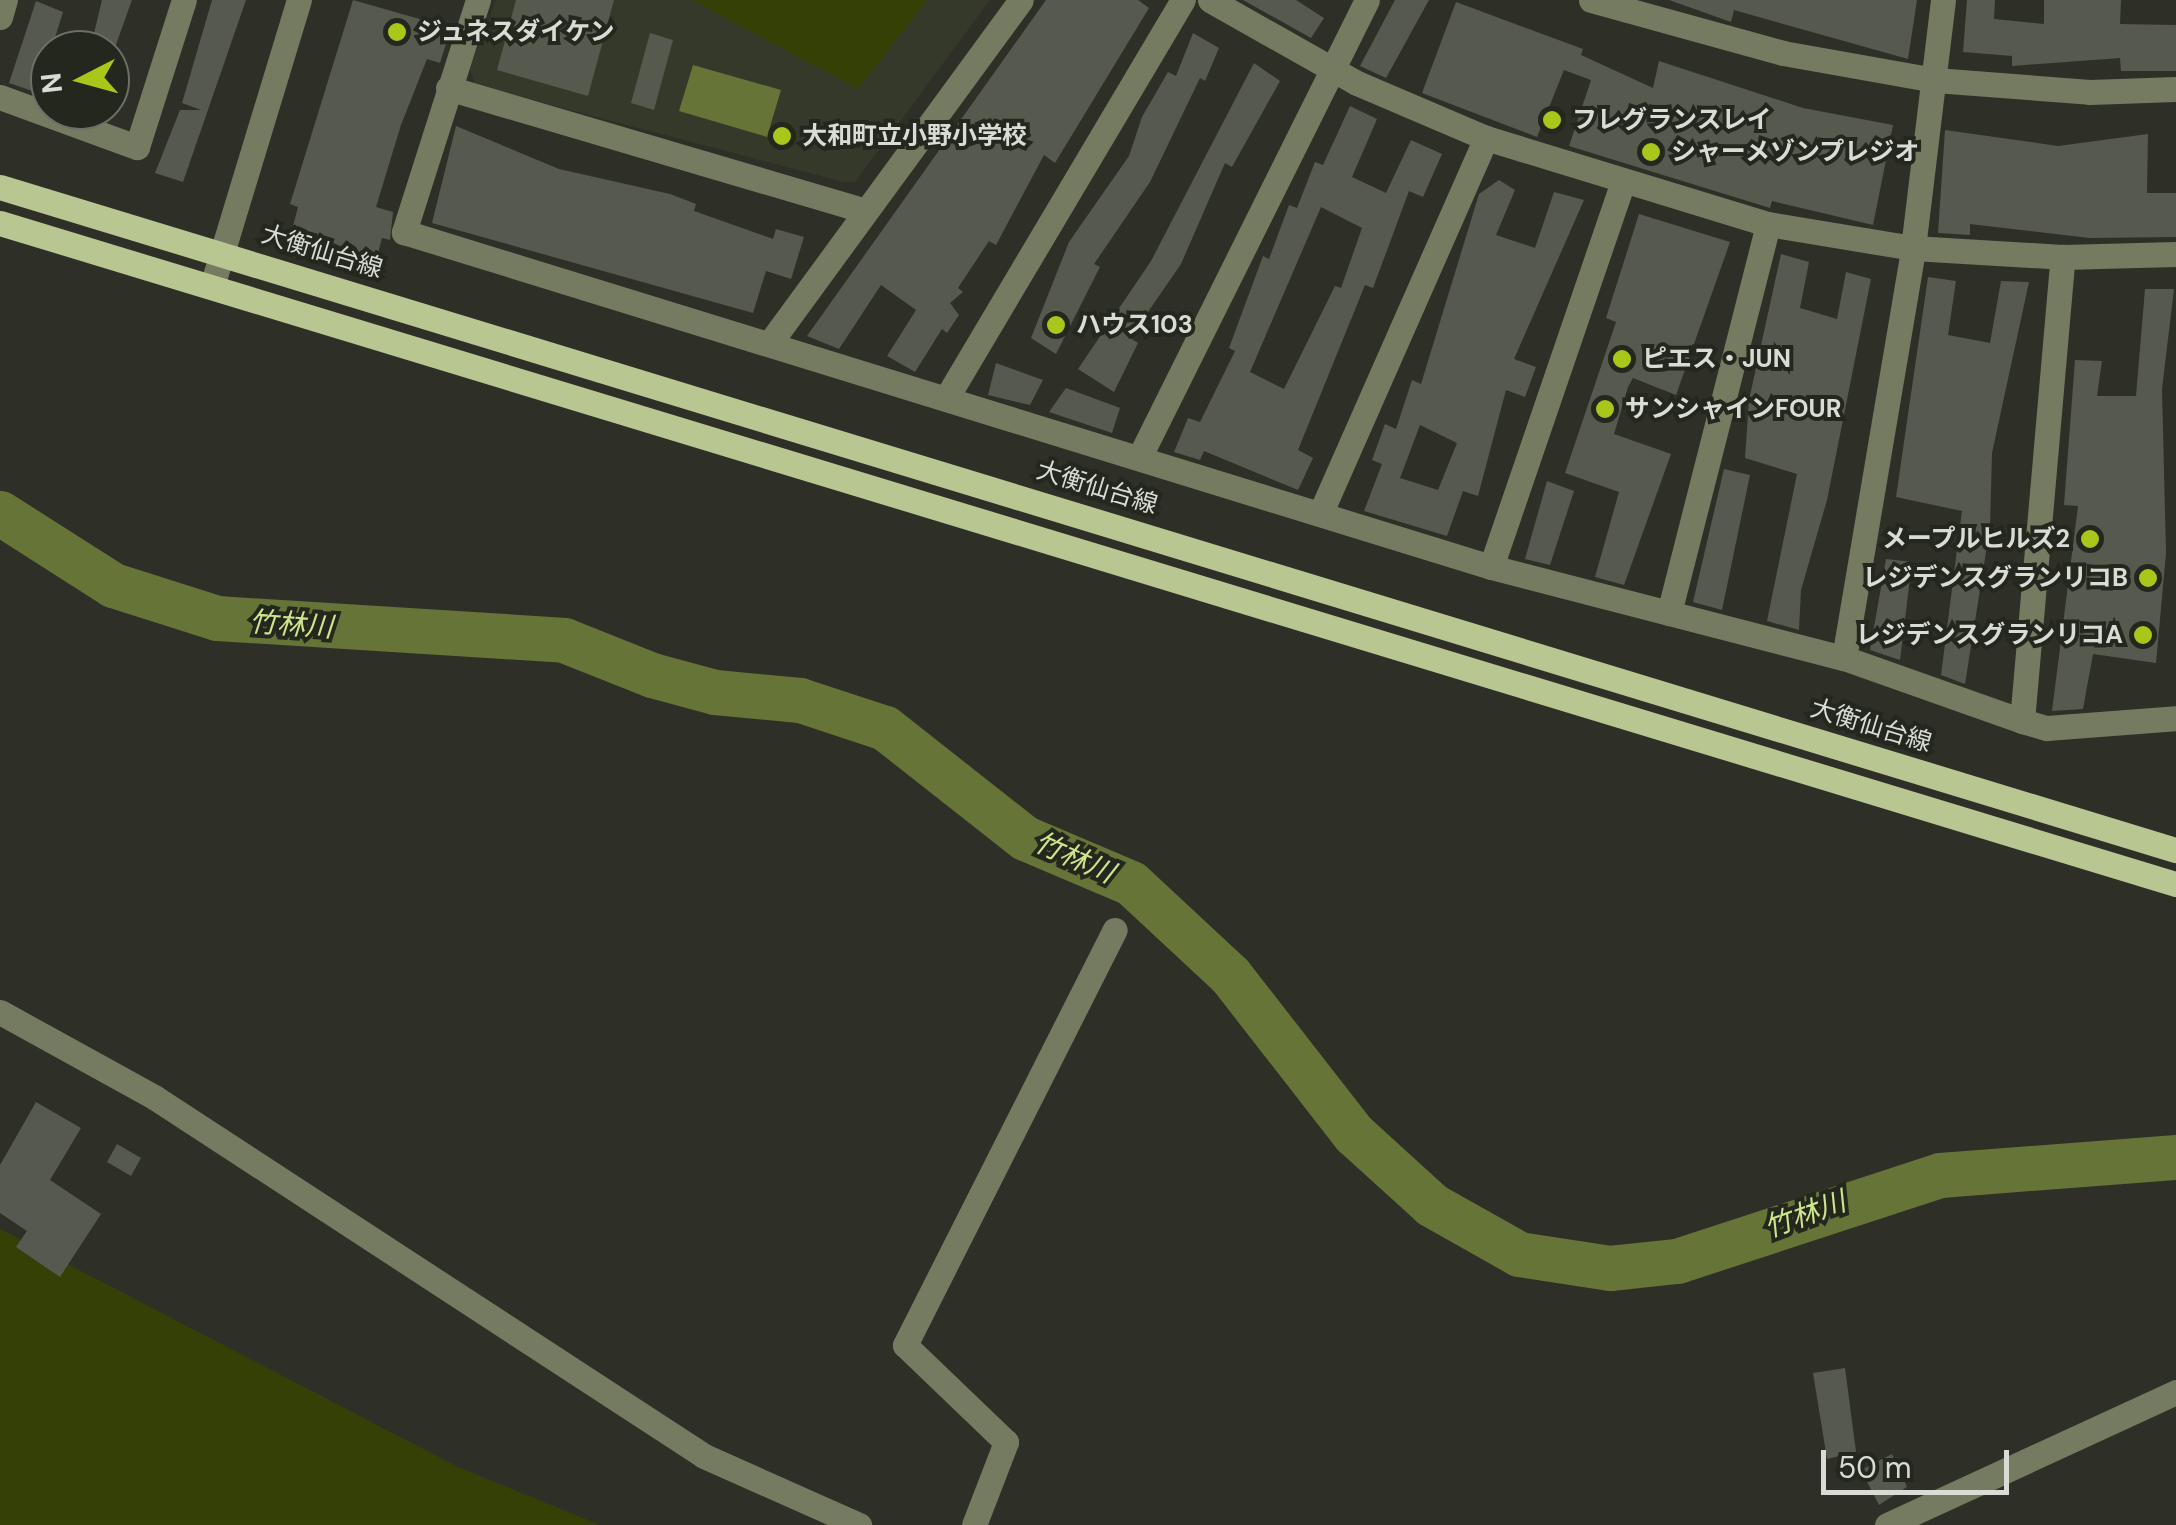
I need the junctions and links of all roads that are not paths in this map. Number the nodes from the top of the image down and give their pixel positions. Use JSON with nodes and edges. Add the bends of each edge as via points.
{"nodes":[{"id":1,"x":5,"y":0,"type":"edge"},
{"id":2,"x":184,"y":0,"type":"edge"},
{"id":3,"x":299,"y":0,"type":"edge"},
{"id":4,"x":478,"y":0,"type":"edge"},
{"id":5,"x":1021,"y":0,"type":"edge"},
{"id":6,"x":1183,"y":0,"type":"edge"},
{"id":7,"x":1210,"y":0,"type":"edge"},
{"id":8,"x":1368,"y":0,"type":"edge"},
{"id":9,"x":1591,"y":0,"type":"edge"},
{"id":10,"x":1943,"y":0,"type":"edge"},
{"id":11,"x":0,"y":16,"type":"edge"},
{"id":12,"x":1333,"y":70,"type":"junction"},
{"id":13,"x":1935,"y":80,"type":"junction"},
{"id":14,"x":448,"y":88,"type":"junction"},
{"id":15,"x":2176,"y":89,"type":"edge"},
{"id":16,"x":0,"y":97,"type":"edge"},
{"id":17,"x":1486,"y":138,"type":"junction"},
{"id":18,"x":1622,"y":184,"type":"junction"},
{"id":19,"x":0,"y":186,"type":"edge"},
{"id":20,"x":862,"y":210,"type":"junction"},
{"id":21,"x":0,"y":223,"type":"edge"},
{"id":22,"x":1768,"y":224,"type":"junction"},
{"id":23,"x":1913,"y":248,"type":"junction"},
{"id":24,"x":222,"y":253,"type":"junction"},
{"id":25,"x":2176,"y":254,"type":"edge"},
{"id":26,"x":2063,"y":257,"type":"junction"},
{"id":27,"x":212,"y":286,"type":"junction"},
{"id":28,"x":772,"y":340,"type":"junction"},
{"id":29,"x":947,"y":398,"type":"junction"},
{"id":30,"x":1140,"y":456,"type":"junction"},
{"id":31,"x":1322,"y":512,"type":"junction"},
{"id":32,"x":1491,"y":567,"type":"junction"},
{"id":33,"x":1669,"y":612,"type":"junction"},
{"id":34,"x":1844,"y":658,"type":"junction"},
{"id":35,"x":2176,"y":718,"type":"edge"},
{"id":36,"x":2022,"y":722,"type":"junction"},
{"id":37,"x":2176,"y":850,"type":"edge"},
{"id":38,"x":2176,"y":884,"type":"edge"},
{"id":39,"x":1115,"y":930,"type":"dead end"},
{"id":40,"x":0,"y":1012,"type":"edge"},
{"id":41,"x":2176,"y":1392,"type":"edge"},
{"id":42,"x":1894,"y":1524,"type":"edge"},
{"id":43,"x":860,"y":1525,"type":"edge"},
{"id":44,"x":974,"y":1525,"type":"edge"}],
"edges":[{"from":1,"to":11,"type":"street"},
{"from":2,"to":16,"type":"street","via":[[138,147]]},
{"from":3,"to":24,"type":"street"},
{"from":4,"to":14,"type":"street"},
{"from":5,"to":20,"type":"street"},
{"from":6,"to":29,"type":"street"},
{"from":7,"to":12,"type":"street"},
{"from":8,"to":12,"type":"street"},
{"from":9,"to":13,"type":"street","via":[[1783,53]]},
{"from":10,"to":13,"type":"street"},
{"from":12,"to":17,"type":"street"},
{"from":12,"to":30,"type":"street"},
{"from":13,"to":15,"type":"street"},
{"from":13,"to":23,"type":"street"},
{"from":14,"to":20,"type":"street"},
{"from":14,"to":28,"type":"street","via":[[404,232]]},
{"from":17,"to":18,"type":"street"},
{"from":17,"to":31,"type":"street"},
{"from":18,"to":22,"type":"street"},
{"from":18,"to":32,"type":"street"},
{"from":19,"to":24,"type":"main road","name":"大衡仙台線"},
{"from":20,"to":28,"type":"street"},
{"from":21,"to":27,"type":"main road"},
{"from":22,"to":23,"type":"street"},
{"from":22,"to":33,"type":"street"},
{"from":23,"to":26,"type":"street"},
{"from":23,"to":34,"type":"street"},
{"from":24,"to":27,"type":"street"},
{"from":24,"to":37,"type":"main road","name":"大衡仙台線"},
{"from":25,"to":26,"type":"street"},
{"from":26,"to":36,"type":"street"},
{"from":27,"to":38,"type":"main road"},
{"from":28,"to":29,"type":"street"},
{"from":29,"to":30,"type":"street"},
{"from":30,"to":31,"type":"street"},
{"from":31,"to":32,"type":"street"},
{"from":32,"to":33,"type":"street"},
{"from":33,"to":34,"type":"street"},
{"from":34,"to":36,"type":"street"},
{"from":35,"to":36,"type":"street","via":[[2047,728]]},
{"from":39,"to":44,"type":"street","via":[[906,1345],[1006,1442]]},
{"from":40,"to":43,"type":"street","via":[[154,1097],[704,1456]]},
{"from":41,"to":42,"type":"street"}]}
